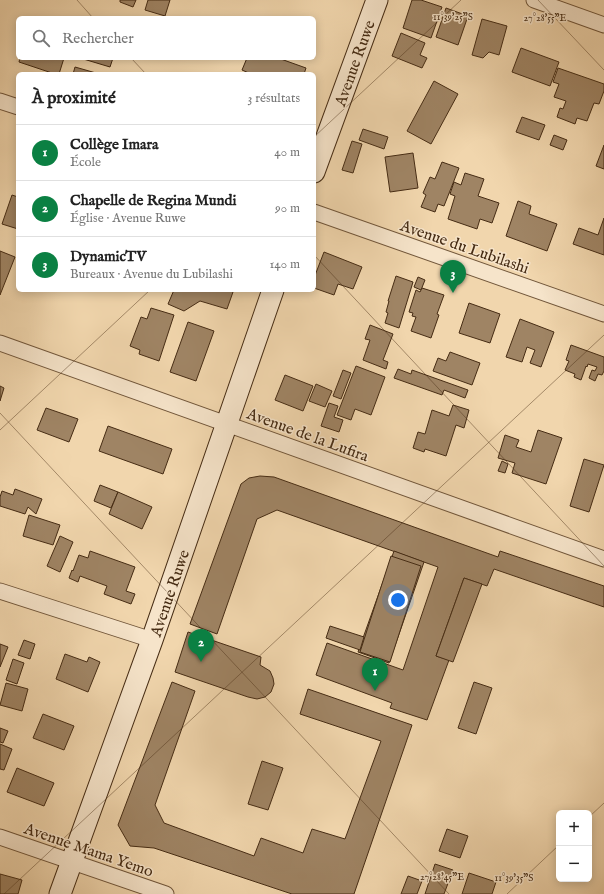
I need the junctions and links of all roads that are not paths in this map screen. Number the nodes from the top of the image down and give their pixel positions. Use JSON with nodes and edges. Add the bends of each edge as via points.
{"nodes":[{"id":1,"x":377,"y":0,"type":"edge"},
{"id":2,"x":534,"y":0,"type":"edge"},
{"id":3,"x":604,"y":25,"type":"edge"},
{"id":4,"x":0,"y":101,"type":"edge"},
{"id":5,"x":16,"y":106,"type":"edge"},
{"id":6,"x":316,"y":167,"type":"edge"},
{"id":7,"x":316,"y":213,"type":"edge"},
{"id":8,"x":272,"y":292,"type":"edge"},
{"id":9,"x":604,"y":314,"type":"edge"},
{"id":10,"x":0,"y":343,"type":"edge"},
{"id":11,"x":228,"y":424,"type":"junction"},
{"id":12,"x":604,"y":559,"type":"edge"},
{"id":13,"x":0,"y":591,"type":"edge"},
{"id":14,"x":152,"y":640,"type":"junction"},
{"id":15,"x":0,"y":837,"type":"edge"},
{"id":16,"x":71,"y":862,"type":"junction"},
{"id":17,"x":60,"y":894,"type":"edge"},
{"id":18,"x":166,"y":894,"type":"edge"}],
"edges":[{"from":1,"to":6,"type":"street","name":"Avenue Ruwe"},
{"from":2,"to":3,"type":"street"},
{"from":4,"to":5,"type":"street"},
{"from":7,"to":9,"type":"street","name":"Avenue du Lubilashi"},
{"from":8,"to":11,"type":"street","name":"Avenue Ruwe"},
{"from":10,"to":11,"type":"street","name":"Avenue de la Lufira"},
{"from":11,"to":12,"type":"street","name":"Avenue de la Lufira"},
{"from":11,"to":14,"type":"street","name":"Avenue Ruwe"},
{"from":13,"to":14,"type":"street"},
{"from":14,"to":16,"type":"street","name":"Avenue Ruwe"},
{"from":15,"to":16,"type":"street","name":"Avenue Mama Yemo"},
{"from":16,"to":17,"type":"street","name":"Avenue Ruwe"},
{"from":16,"to":18,"type":"street","name":"Avenue Mama Yemo"}]}
